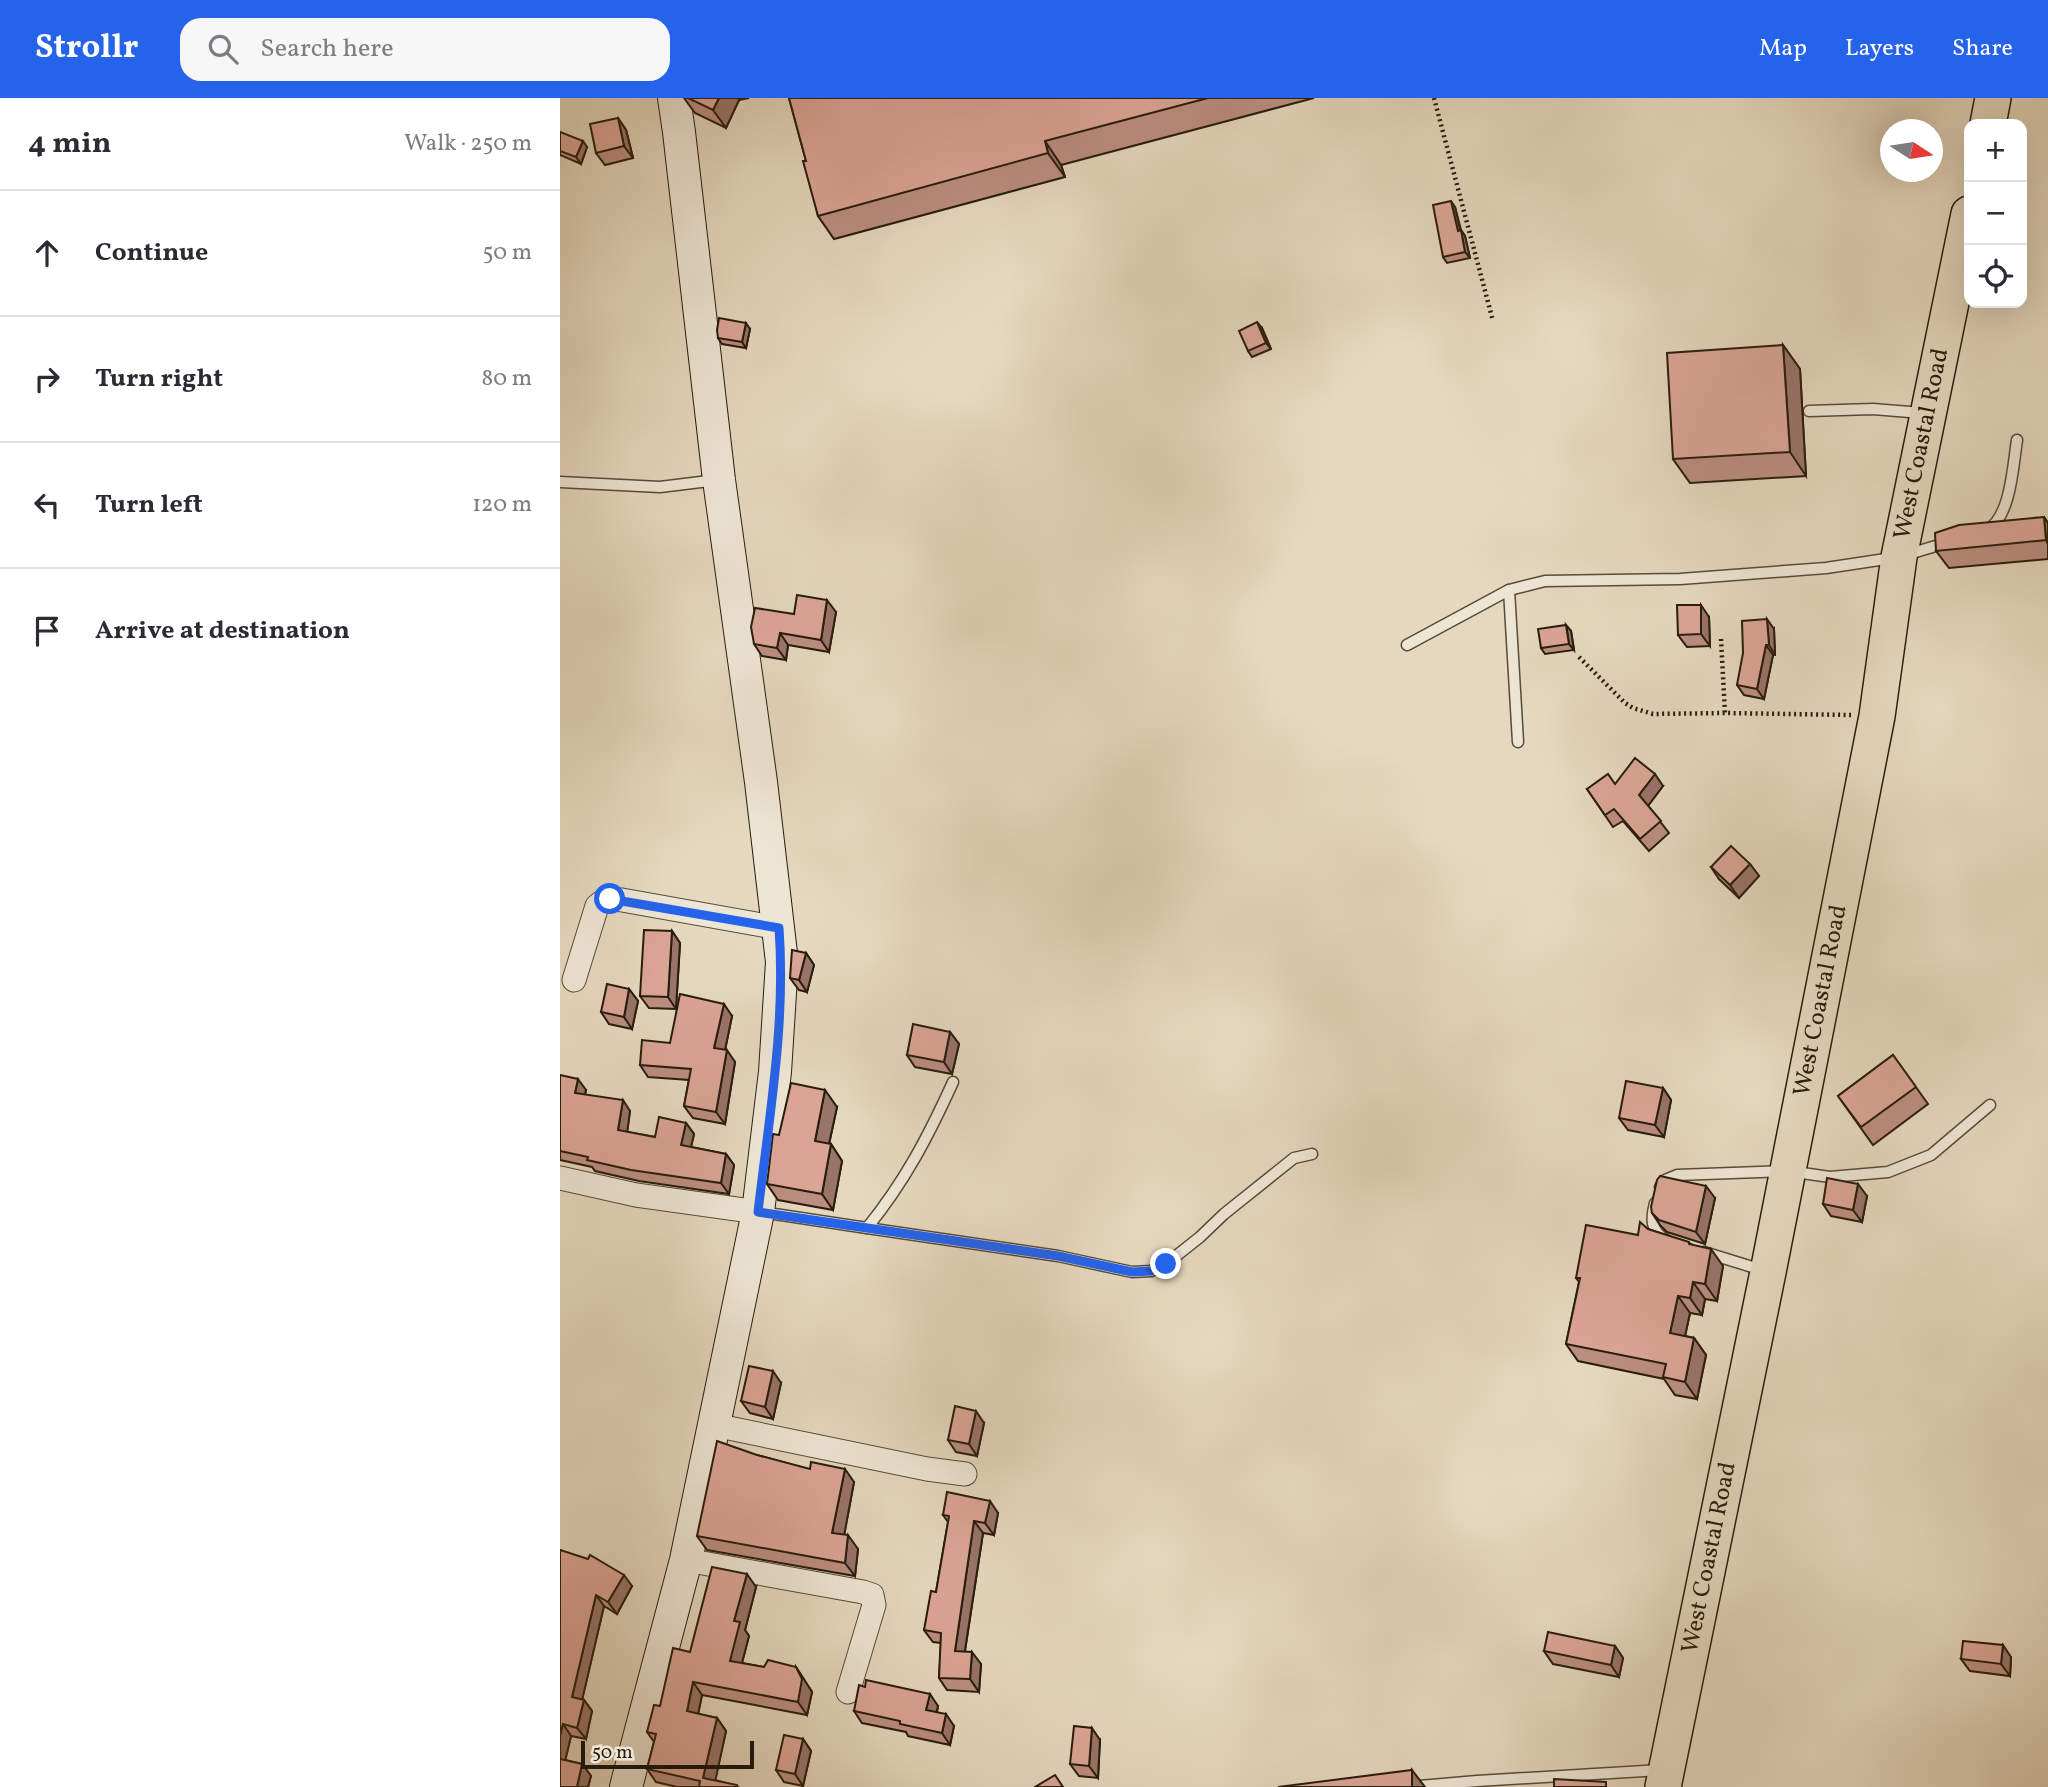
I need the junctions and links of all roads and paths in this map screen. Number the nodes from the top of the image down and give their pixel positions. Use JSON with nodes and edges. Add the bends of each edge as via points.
{"nodes":[{"id":1,"x":674,"y":98,"type":"edge"},
{"id":2,"x":1434,"y":98,"type":"edge"},
{"id":3,"x":1993,"y":98,"type":"edge"},
{"id":4,"x":1989,"y":119,"type":"edge"},
{"id":5,"x":1964,"y":238,"type":"edge"},
{"id":6,"x":1493,"y":321,"type":"dead end"},
{"id":7,"x":1808,"y":411,"type":"dead end"},
{"id":8,"x":1928,"y":413,"type":"junction"},
{"id":9,"x":2017,"y":440,"type":"dead end"},
{"id":10,"x":719,"y":480,"type":"junction"},
{"id":11,"x":560,"y":482,"type":"edge"},
{"id":12,"x":1974,"y":534,"type":"edge"},
{"id":13,"x":1962,"y":538,"type":"edge"},
{"id":14,"x":1899,"y":557,"type":"junction"},
{"id":15,"x":1509,"y":590,"type":"junction"},
{"id":16,"x":1721,"y":639,"type":"dead end"},
{"id":17,"x":1407,"y":645,"type":"dead end"},
{"id":18,"x":1579,"y":657,"type":"dead end"},
{"id":19,"x":1725,"y":713,"type":"junction"},
{"id":20,"x":1877,"y":716,"type":"junction"},
{"id":21,"x":1518,"y":741,"type":"dead end"},
{"id":22,"x":779,"y":928,"type":"junction"},
{"id":23,"x":574,"y":980,"type":"dead end"},
{"id":24,"x":953,"y":1082,"type":"dead end"},
{"id":25,"x":1990,"y":1105,"type":"dead end"},
{"id":26,"x":1312,"y":1154,"type":"dead end"},
{"id":27,"x":1788,"y":1171,"type":"junction"},
{"id":28,"x":560,"y":1178,"type":"edge"},
{"id":29,"x":758,"y":1212,"type":"junction"},
{"id":30,"x":867,"y":1228,"type":"junction"},
{"id":31,"x":1676,"y":1243,"type":"edge"},
{"id":32,"x":1689,"y":1247,"type":"edge"},
{"id":33,"x":1768,"y":1272,"type":"junction"},
{"id":34,"x":713,"y":1425,"type":"junction"},
{"id":35,"x":964,"y":1474,"type":"dead end"},
{"id":36,"x":686,"y":1560,"type":"junction"},
{"id":37,"x":848,"y":1692,"type":"dead end"},
{"id":38,"x":1665,"y":1778,"type":"edge"},
{"id":39,"x":626,"y":1787,"type":"edge"},
{"id":40,"x":1408,"y":1787,"type":"edge"}],
"edges":[{"from":1,"to":10,"type":"street"},
{"from":2,"to":6,"type":"path"},
{"from":3,"to":4,"type":"main road"},
{"from":5,"to":8,"type":"main road","name":"West Coastal Road"},
{"from":7,"to":8,"type":"lane"},
{"from":8,"to":14,"type":"main road","name":"West Coastal Road"},
{"from":9,"to":12,"type":"lane","via":[[2001,517],[1991,529]]},
{"from":10,"to":11,"type":"lane","via":[[660,487]]},
{"from":10,"to":22,"type":"street"},
{"from":13,"to":14,"type":"lane"},
{"from":14,"to":15,"type":"lane","via":[[1826,568],[1680,579],[1545,581]]},
{"from":14,"to":20,"type":"main road","name":"West Coastal Road"},
{"from":15,"to":17,"type":"lane"},
{"from":15,"to":21,"type":"lane"},
{"from":16,"to":19,"type":"path"},
{"from":18,"to":19,"type":"path","via":[[1633,708],[1653,714]]},
{"from":19,"to":20,"type":"path"},
{"from":20,"to":27,"type":"main road","name":"West Coastal Road"},
{"from":22,"to":23,"type":"street","via":[[622,900],[602,901]]},
{"from":22,"to":29,"type":"street","via":[[782,962],[775,1072]]},
{"from":24,"to":30,"type":"lane","via":[[907,1174]]},
{"from":25,"to":27,"type":"lane","via":[[1931,1155],[1888,1172],[1830,1177]]},
{"from":26,"to":30,"type":"lane","via":[[1294,1158],[1175,1257],[1151,1271],[1132,1272],[1058,1256]]},
{"from":27,"to":31,"type":"lane","via":[[1677,1175],[1665,1180],[1658,1189],[1651,1219],[1663,1239]]},
{"from":27,"to":33,"type":"main road","name":"West Coastal Road"},
{"from":28,"to":29,"type":"street","via":[[636,1195]]},
{"from":29,"to":30,"type":"lane"},
{"from":29,"to":34,"type":"street"},
{"from":32,"to":33,"type":"lane"},
{"from":33,"to":38,"type":"main road","name":"West Coastal Road"},
{"from":34,"to":35,"type":"street"},
{"from":34,"to":36,"type":"street"},
{"from":36,"to":37,"type":"street","via":[[872,1595],[874,1605]]},
{"from":36,"to":39,"type":"street"},
{"from":38,"to":40,"type":"lane","via":[[1476,1781]]}]}
